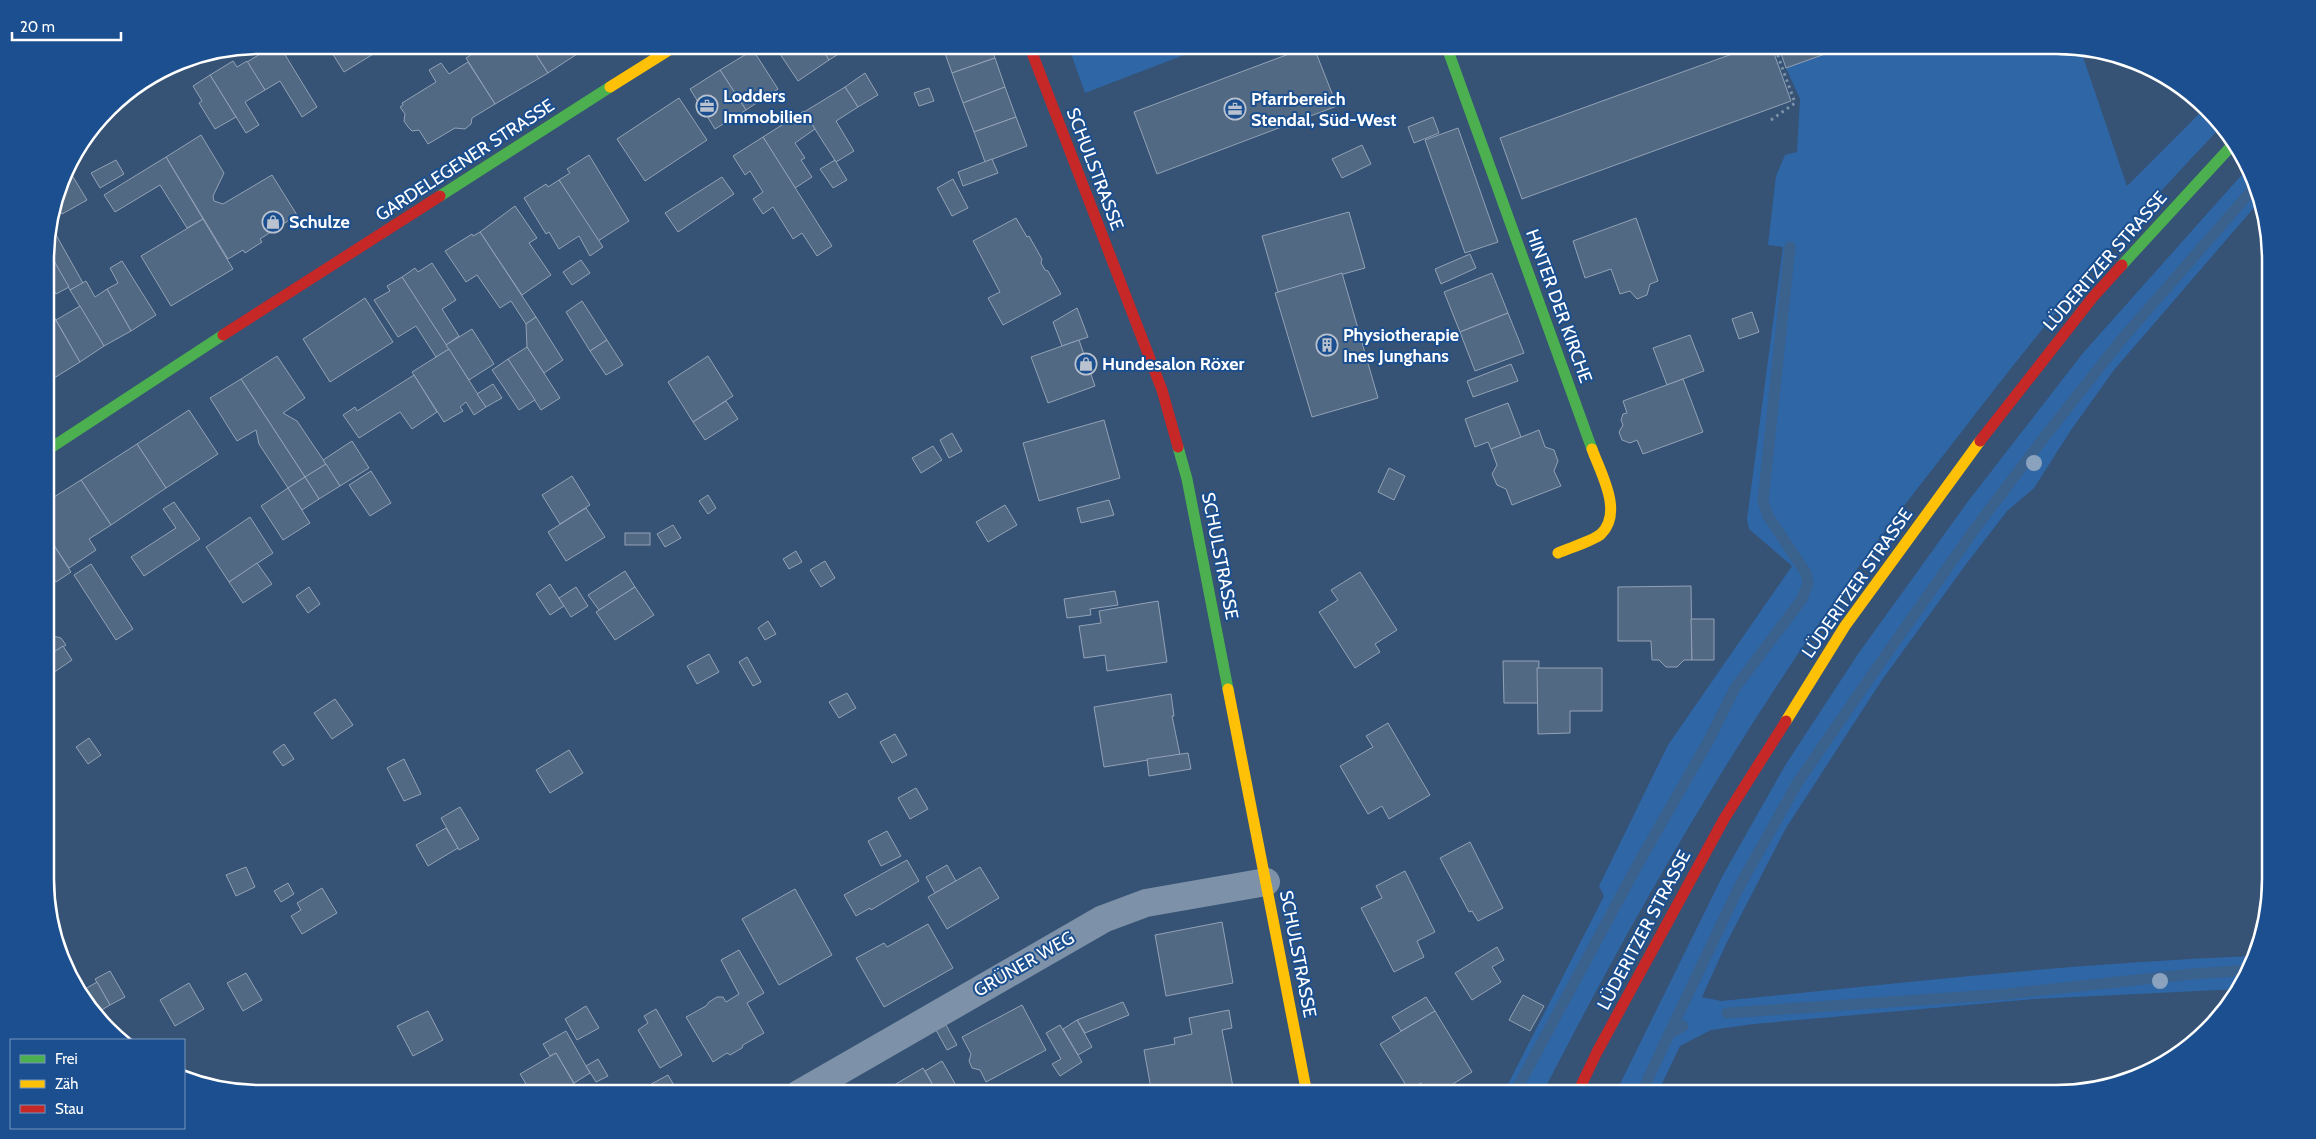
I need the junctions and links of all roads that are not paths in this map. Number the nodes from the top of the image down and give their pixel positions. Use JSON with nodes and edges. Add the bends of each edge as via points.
{"nodes":[{"id":1,"x":663,"y":54,"type":"edge"},
{"id":2,"x":1032,"y":54,"type":"edge"},
{"id":3,"x":1449,"y":54,"type":"edge"},
{"id":4,"x":2229,"y":148,"type":"edge"},
{"id":5,"x":54,"y":446,"type":"edge"},
{"id":6,"x":1558,"y":553,"type":"dead end"},
{"id":7,"x":1266,"y":882,"type":"junction"},
{"id":8,"x":815,"y":1085,"type":"edge"},
{"id":9,"x":1305,"y":1085,"type":"edge"},
{"id":10,"x":1581,"y":1085,"type":"edge"}],
"edges":[{"from":1,"to":5,"type":"street","name":"GARDELEGENER STRASSE"},
{"from":2,"to":7,"type":"street","name":"SCHULSTRASSE","via":[[1162,390],[1187,479]]},
{"from":3,"to":6,"type":"street","name":"HINTER DER KIRCHE","via":[[1609,497],[1611,517],[1601,534]]},
{"from":4,"to":10,"type":"street","name":"LÜDERITZER STRASSE","via":[[2093,297],[1992,424],[1845,626],[1724,819]]},
{"from":7,"to":8,"type":"street","name":"GRÜNER WEG","via":[[1146,903],[1103,919]]},
{"from":7,"to":9,"type":"street","name":"SCHULSTRASSE"}]}
